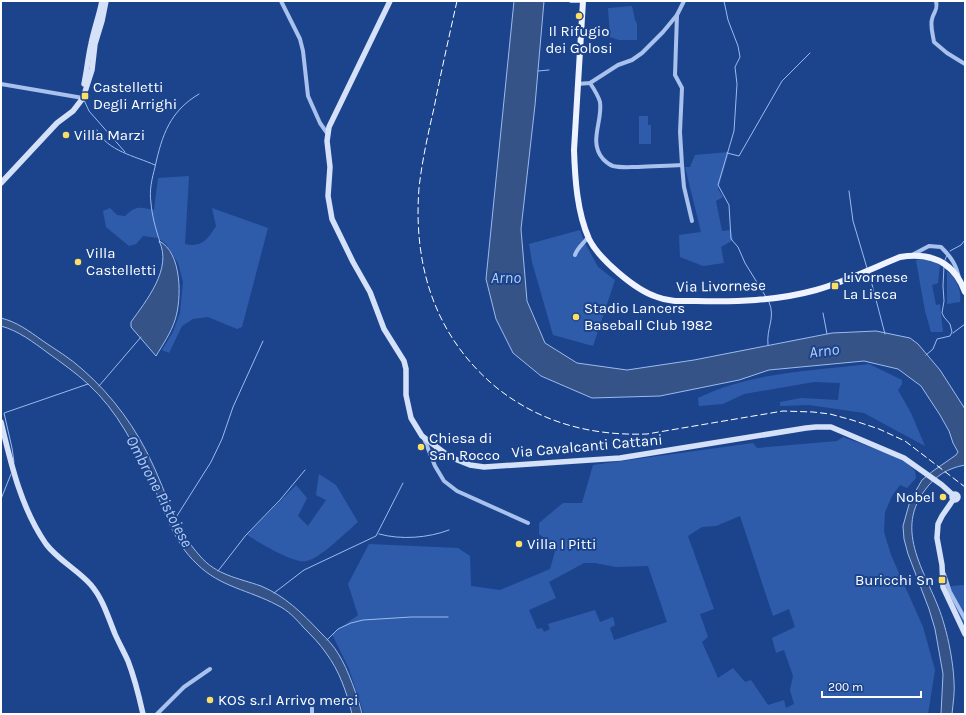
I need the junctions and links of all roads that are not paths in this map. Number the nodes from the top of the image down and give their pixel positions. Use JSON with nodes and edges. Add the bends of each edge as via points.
{"nodes":[{"id":1,"x":102,"y":1,"type":"edge"},
{"id":2,"x":106,"y":1,"type":"edge"},
{"id":3,"x":281,"y":1,"type":"edge"},
{"id":4,"x":390,"y":1,"type":"edge"},
{"id":5,"x":571,"y":1,"type":"edge"},
{"id":6,"x":583,"y":1,"type":"edge"},
{"id":7,"x":684,"y":1,"type":"edge"},
{"id":8,"x":936,"y":1,"type":"edge"},
{"id":9,"x":677,"y":15,"type":"junction"},
{"id":10,"x":965,"y":64,"type":"edge"},
{"id":11,"x":590,"y":83,"type":"junction"},
{"id":12,"x":1,"y":84,"type":"edge"},
{"id":13,"x":577,"y":84,"type":"junction"},
{"id":14,"x":82,"y":98,"type":"junction"},
{"id":15,"x":327,"y":133,"type":"junction"},
{"id":16,"x":682,"y":165,"type":"junction"},
{"id":17,"x":1,"y":183,"type":"edge"},
{"id":18,"x":692,"y":221,"type":"dead end"},
{"id":19,"x":588,"y":237,"type":"junction"},
{"id":20,"x":583,"y":245,"type":"junction"},
{"id":21,"x":593,"y":246,"type":"junction"},
{"id":22,"x":576,"y":255,"type":"dead end"},
{"id":23,"x":912,"y":255,"type":"junction"},
{"id":24,"x":960,"y":280,"type":"junction"},
{"id":25,"x":965,"y":292,"type":"edge"},
{"id":26,"x":1,"y":422,"type":"edge"},
{"id":27,"x":422,"y":436,"type":"junction"},
{"id":28,"x":528,"y":523,"type":"dead end"},
{"id":29,"x":942,"y":565,"type":"junction"},
{"id":30,"x":965,"y":619,"type":"edge"},
{"id":31,"x":965,"y":634,"type":"edge"},
{"id":32,"x":210,"y":669,"type":"dead end"},
{"id":33,"x":312,"y":708,"type":"dead end"},
{"id":34,"x":143,"y":714,"type":"edge"},
{"id":35,"x":157,"y":714,"type":"edge"},
{"id":36,"x":312,"y":714,"type":"edge"}],
"edges":[{"from":1,"to":14,"type":"street","via":[[90,44]]},
{"from":2,"to":14,"type":"street","via":[[95,44],[92,70]]},
{"from":3,"to":15,"type":"street","via":[[300,39],[308,96]]},
{"from":4,"to":15,"type":"street","name":"Via Cavalcanti Cattani"},
{"from":5,"to":6,"type":"street"},
{"from":6,"to":13,"type":"main road","name":"Via Livornese"},
{"from":7,"to":9,"type":"street"},
{"from":8,"to":10,"type":"street","via":[[937,8],[931,24],[934,42]]},
{"from":9,"to":11,"type":"street","via":[[642,53]]},
{"from":9,"to":16,"type":"street","via":[[674,75],[682,88]]},
{"from":11,"to":13,"type":"street"},
{"from":11,"to":16,"type":"street","via":[[600,102],[597,149],[607,162],[613,166],[624,167]]},
{"from":12,"to":14,"type":"street"},
{"from":13,"to":19,"type":"main road","name":"Via Livornese","via":[[575,174]]},
{"from":14,"to":17,"type":"street"},
{"from":15,"to":27,"type":"street","name":"Via Cavalcanti Cattani","via":[[330,167],[329,203],[332,219],[370,292],[384,329],[404,361],[408,407],[411,418]]},
{"from":16,"to":18,"type":"street"},
{"from":19,"to":20,"type":"street"},
{"from":19,"to":21,"type":"main road","name":"Via Livornese"},
{"from":20,"to":21,"type":"street"},
{"from":20,"to":22,"type":"street"},
{"from":21,"to":23,"type":"main road","name":"Via Livornese","via":[[608,264],[647,293],[662,299],[688,301],[743,301],[808,292],[900,257]]},
{"from":23,"to":24,"type":"main road","name":"Via Livornese","via":[[940,261]]},
{"from":23,"to":24,"type":"street","via":[[929,246],[941,247],[957,266]]},
{"from":24,"to":25,"type":"main road","name":"Via Livornese"},
{"from":26,"to":34,"type":"street","via":[[10,460],[31,516],[46,544],[98,593],[136,683]]},
{"from":27,"to":28,"type":"street","via":[[444,481],[457,491]]},
{"from":27,"to":29,"type":"street","name":"Via Cavalcanti Cattani","via":[[450,457],[470,465],[484,467],[620,458],[806,428],[831,427],[904,458],[942,485],[953,497],[942,516],[937,532]]},
{"from":29,"to":30,"type":"street","via":[[950,592]]},
{"from":29,"to":31,"type":"street","via":[[943,587]]},
{"from":32,"to":35,"type":"street","via":[[184,687]]},
{"from":33,"to":36,"type":"street"}]}
